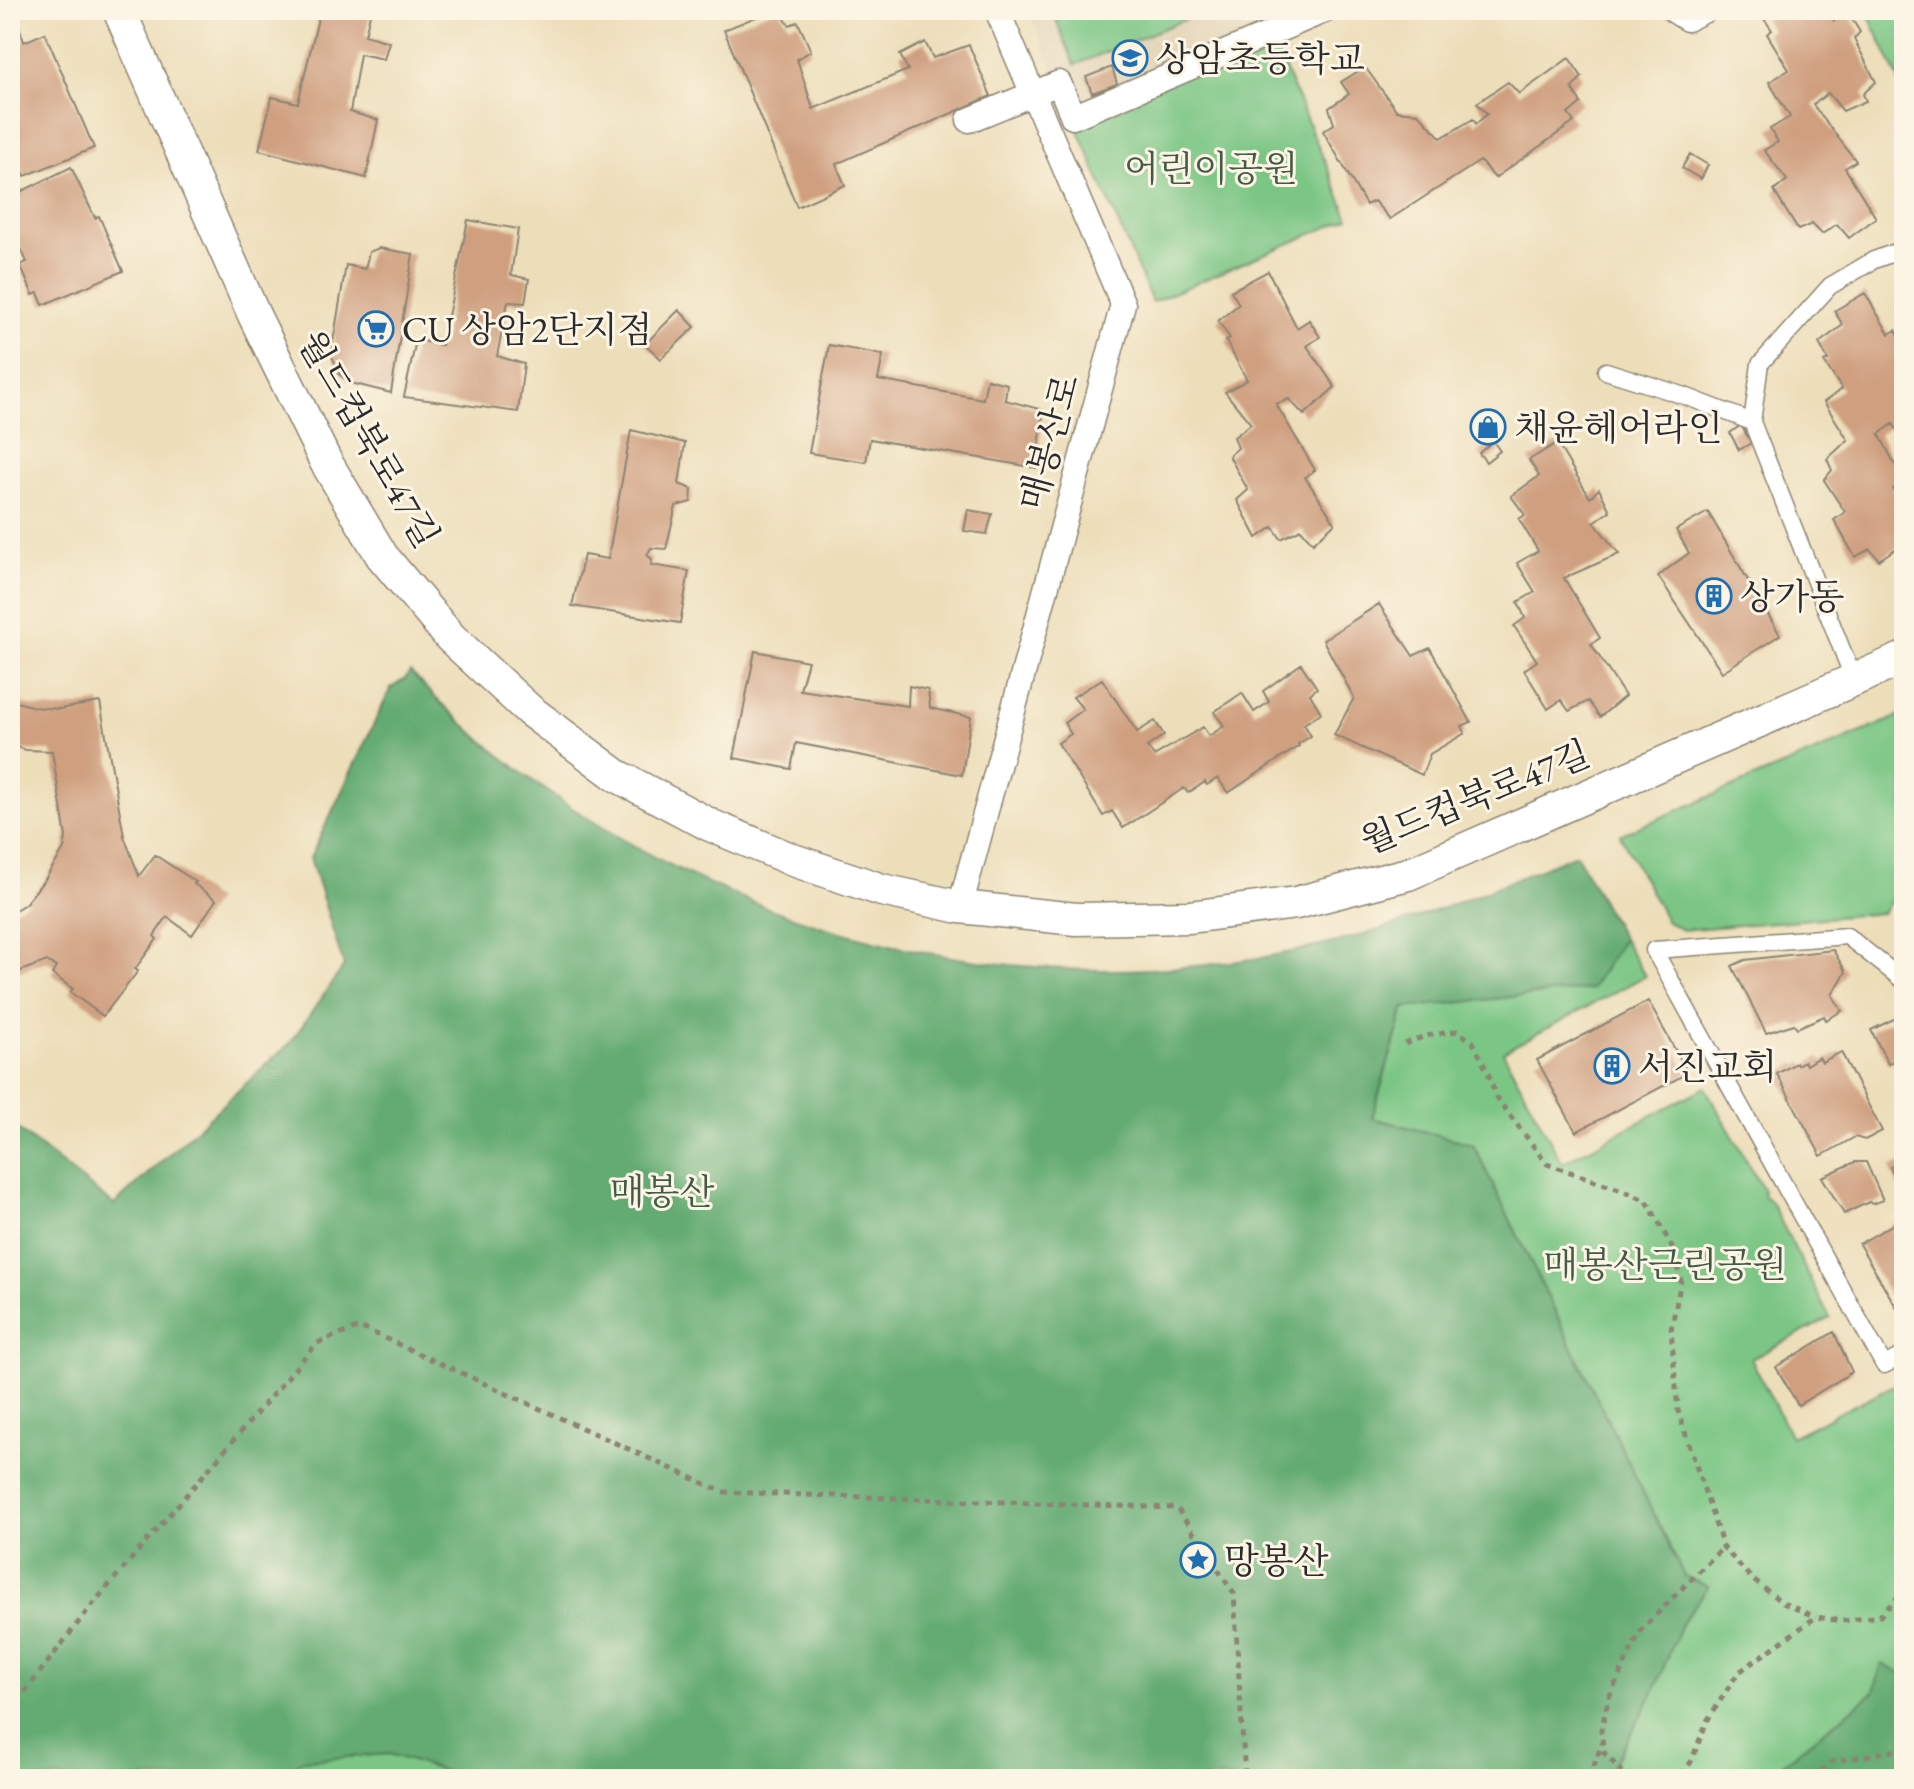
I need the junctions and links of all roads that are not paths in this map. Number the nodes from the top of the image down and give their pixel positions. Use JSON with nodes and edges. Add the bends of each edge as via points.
{"nodes":[{"id":1,"x":119,"y":10,"type":"edge"},
{"id":2,"x":997,"y":10,"type":"edge"},
{"id":3,"x":1326,"y":10,"type":"edge"},
{"id":4,"x":1673,"y":10,"type":"edge"},
{"id":5,"x":1705,"y":10,"type":"edge"},
{"id":6,"x":969,"y":120,"type":"dead end"},
{"id":7,"x":1904,"y":249,"type":"edge"},
{"id":8,"x":1606,"y":371,"type":"dead end"},
{"id":9,"x":1752,"y":422,"type":"junction"},
{"id":10,"x":1904,"y":658,"type":"edge"},
{"id":11,"x":1854,"y":680,"type":"junction"},
{"id":12,"x":960,"y":907,"type":"junction"},
{"id":13,"x":1904,"y":981,"type":"edge"},
{"id":14,"x":1904,"y":1355,"type":"edge"}],
"edges":[{"from":1,"to":12,"type":"street","name":"월드컵북로47길","via":[[254,315],[326,462],[382,556],[450,637],[529,710],[616,775],[696,818],[793,860],[882,890]]},
{"from":2,"to":12,"type":"street","name":"매봉산로","via":[[1123,304]]},
{"from":3,"to":6,"type":"street","via":[[1073,117],[1059,83]]},
{"from":4,"to":5,"type":"street","via":[[1687,19]]},
{"from":7,"to":9,"type":"lane","via":[[1830,286],[1760,364]]},
{"from":8,"to":9,"type":"lane"},
{"from":9,"to":11,"type":"lane"},
{"from":10,"to":11,"type":"street","name":"월드컵북로47길"},
{"from":11,"to":12,"type":"street","name":"월드컵북로47길","via":[[1408,874],[1296,903],[1190,917],[1076,919]]},
{"from":13,"to":14,"type":"lane","via":[[1847,936],[1654,950],[1884,1365]]}]}
